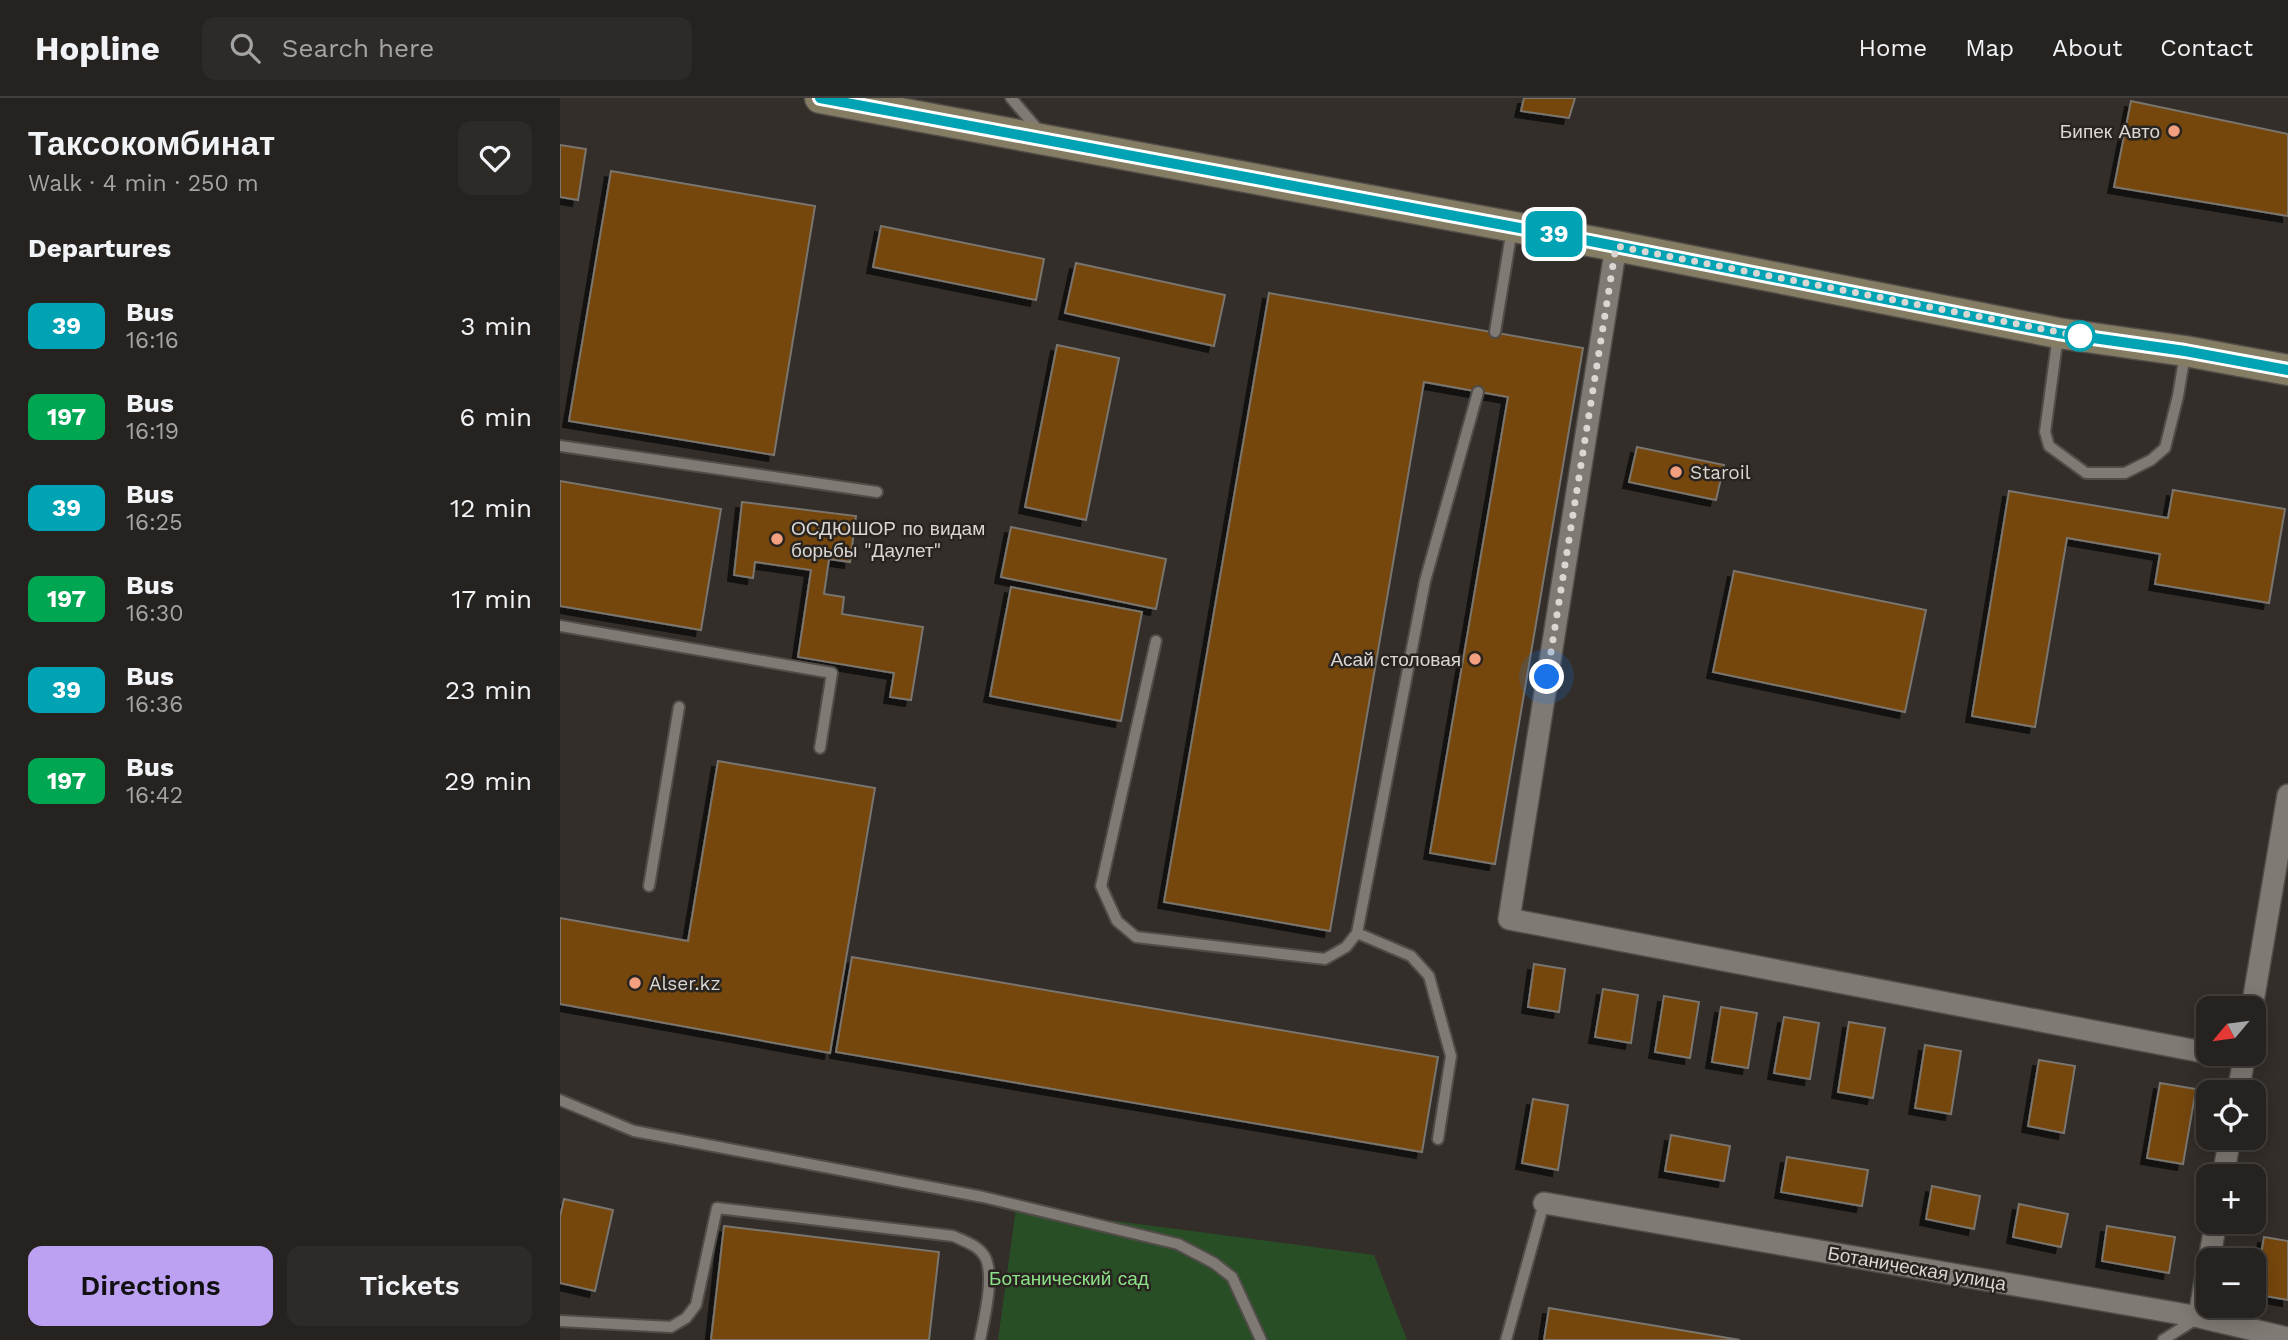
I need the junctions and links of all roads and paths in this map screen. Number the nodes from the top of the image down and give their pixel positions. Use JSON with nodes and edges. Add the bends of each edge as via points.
{"nodes":[{"id":1,"x":820,"y":98,"type":"edge"},
{"id":2,"x":1012,"y":98,"type":"edge"},
{"id":3,"x":1046,"y":140,"type":"junction"},
{"id":4,"x":1513,"y":227,"type":"junction"},
{"id":5,"x":1616,"y":246,"type":"junction"},
{"id":6,"x":1495,"y":332,"type":"dead end"},
{"id":7,"x":2058,"y":333,"type":"junction"},
{"id":8,"x":2185,"y":351,"type":"junction"},
{"id":9,"x":2288,"y":370,"type":"edge"},
{"id":10,"x":1478,"y":392,"type":"dead end"},
{"id":11,"x":560,"y":446,"type":"edge"},
{"id":12,"x":877,"y":492,"type":"dead end"},
{"id":13,"x":560,"y":626,"type":"edge"},
{"id":14,"x":1156,"y":641,"type":"dead end"},
{"id":15,"x":679,"y":707,"type":"dead end"},
{"id":16,"x":820,"y":748,"type":"dead end"},
{"id":17,"x":2288,"y":796,"type":"edge"},
{"id":18,"x":649,"y":886,"type":"dead end"},
{"id":19,"x":1357,"y":933,"type":"junction"},
{"id":20,"x":2254,"y":996,"type":"edge"},
{"id":21,"x":2196,"y":1050,"type":"edge"},
{"id":22,"x":560,"y":1100,"type":"edge"},
{"id":23,"x":1438,"y":1139,"type":"dead end"},
{"id":24,"x":1544,"y":1203,"type":"joint"},
{"id":25,"x":2196,"y":1316,"type":"edge"},
{"id":26,"x":2197,"y":1318,"type":"edge"},
{"id":27,"x":2203,"y":1318,"type":"edge"},
{"id":28,"x":560,"y":1321,"type":"edge"},
{"id":29,"x":2288,"y":1338,"type":"edge"},
{"id":30,"x":980,"y":1340,"type":"edge"},
{"id":31,"x":1261,"y":1340,"type":"edge"},
{"id":32,"x":1506,"y":1340,"type":"edge"},
{"id":33,"x":2163,"y":1340,"type":"edge"}],
"edges":[{"from":1,"to":3,"type":"main road"},
{"from":2,"to":3,"type":"lane"},
{"from":3,"to":4,"type":"main road"},
{"from":4,"to":5,"type":"main road"},
{"from":4,"to":6,"type":"lane"},
{"from":5,"to":7,"type":"main road"},
{"from":5,"to":21,"type":"street","via":[[1509,919]]},
{"from":7,"to":8,"type":"main road"},
{"from":7,"to":8,"type":"lane","via":[[2045,432],[2049,446],[2086,472],[2125,472],[2165,448]]},
{"from":8,"to":9,"type":"main road"},
{"from":10,"to":19,"type":"lane","via":[[1425,581]]},
{"from":11,"to":12,"type":"lane"},
{"from":13,"to":16,"type":"lane","via":[[832,673]]},
{"from":14,"to":19,"type":"lane","via":[[1101,886],[1117,921],[1136,937],[1325,959],[1346,947]]},
{"from":15,"to":18,"type":"lane"},
{"from":17,"to":20,"type":"street"},
{"from":19,"to":23,"type":"lane","via":[[1411,957],[1429,976],[1451,1056]]},
{"from":22,"to":31,"type":"lane","via":[[634,1131],[983,1197],[1178,1244],[1232,1277]]},
{"from":24,"to":25,"type":"street","name":"Ботаническая улица"},
{"from":24,"to":32,"type":"lane"},
{"from":26,"to":33,"type":"lane"},
{"from":27,"to":29,"type":"street","name":"Ботаническая улица"},
{"from":28,"to":30,"type":"lane","via":[[671,1327],[686,1318],[696,1305],[717,1208],[953,1236],[975,1246],[985,1258],[988,1276]]}]}
